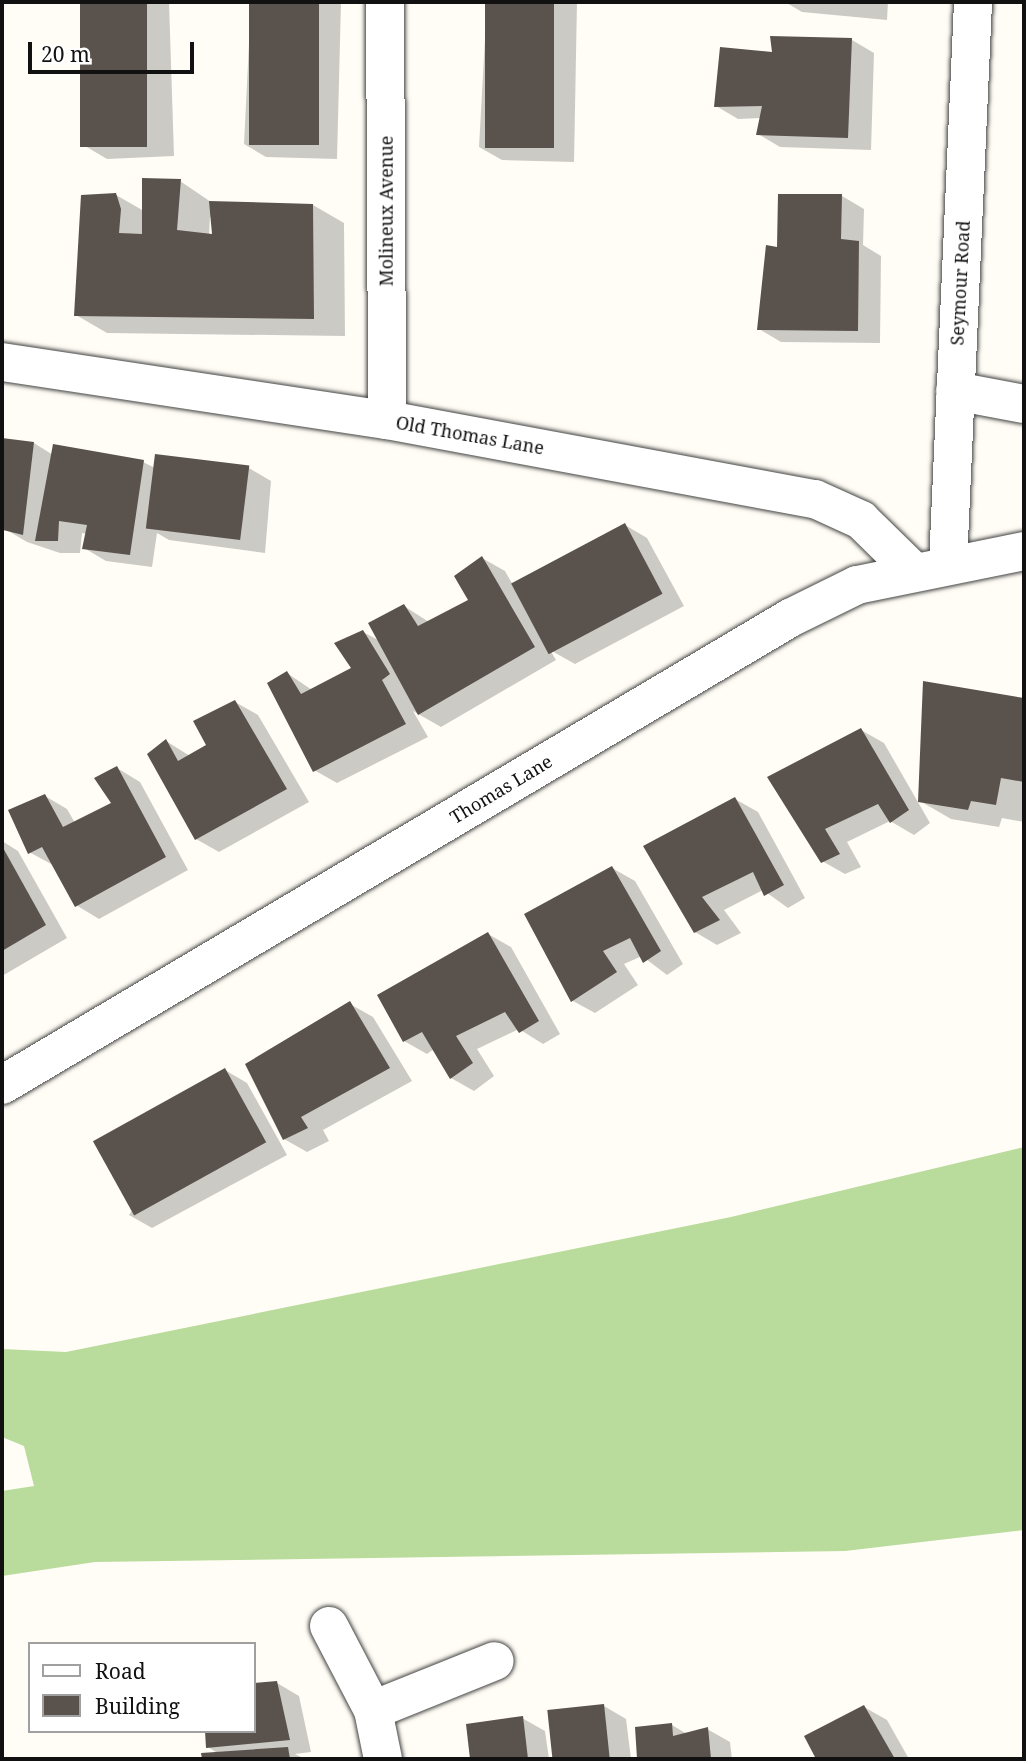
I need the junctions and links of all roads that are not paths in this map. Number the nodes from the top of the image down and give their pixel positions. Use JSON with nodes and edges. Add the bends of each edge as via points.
{"nodes":[{"id":1,"x":385,"y":2,"type":"edge"},
{"id":2,"x":973,"y":2,"type":"edge"},
{"id":3,"x":2,"y":362,"type":"edge"},
{"id":4,"x":955,"y":391,"type":"junction"},
{"id":5,"x":1024,"y":404,"type":"edge"},
{"id":6,"x":387,"y":420,"type":"junction"},
{"id":7,"x":1024,"y":551,"type":"edge"},
{"id":8,"x":931,"y":568,"type":"junction"},
{"id":9,"x":2,"y":1085,"type":"edge"},
{"id":10,"x":329,"y":1626,"type":"dead end"},
{"id":11,"x":495,"y":1661,"type":"dead end"},
{"id":12,"x":373,"y":1710,"type":"junction"},
{"id":13,"x":383,"y":1759,"type":"edge"}],
"edges":[{"from":1,"to":6,"type":"street","name":"Molineux Avenue"},
{"from":2,"to":4,"type":"street","name":"Seymour Road"},
{"from":3,"to":6,"type":"street","name":"Old Thomas Lane"},
{"from":4,"to":5,"type":"street"},
{"from":4,"to":8,"type":"street","name":"Seymour Road"},
{"from":6,"to":8,"type":"street","name":"Old Thomas Lane","via":[[815,499],[861,520]]},
{"from":7,"to":8,"type":"street","name":"Thomas Lane"},
{"from":8,"to":9,"type":"street","name":"Thomas Lane","via":[[857,585],[790,618]]},
{"from":10,"to":12,"type":"street"},
{"from":11,"to":12,"type":"street"},
{"from":12,"to":13,"type":"street"}]}
